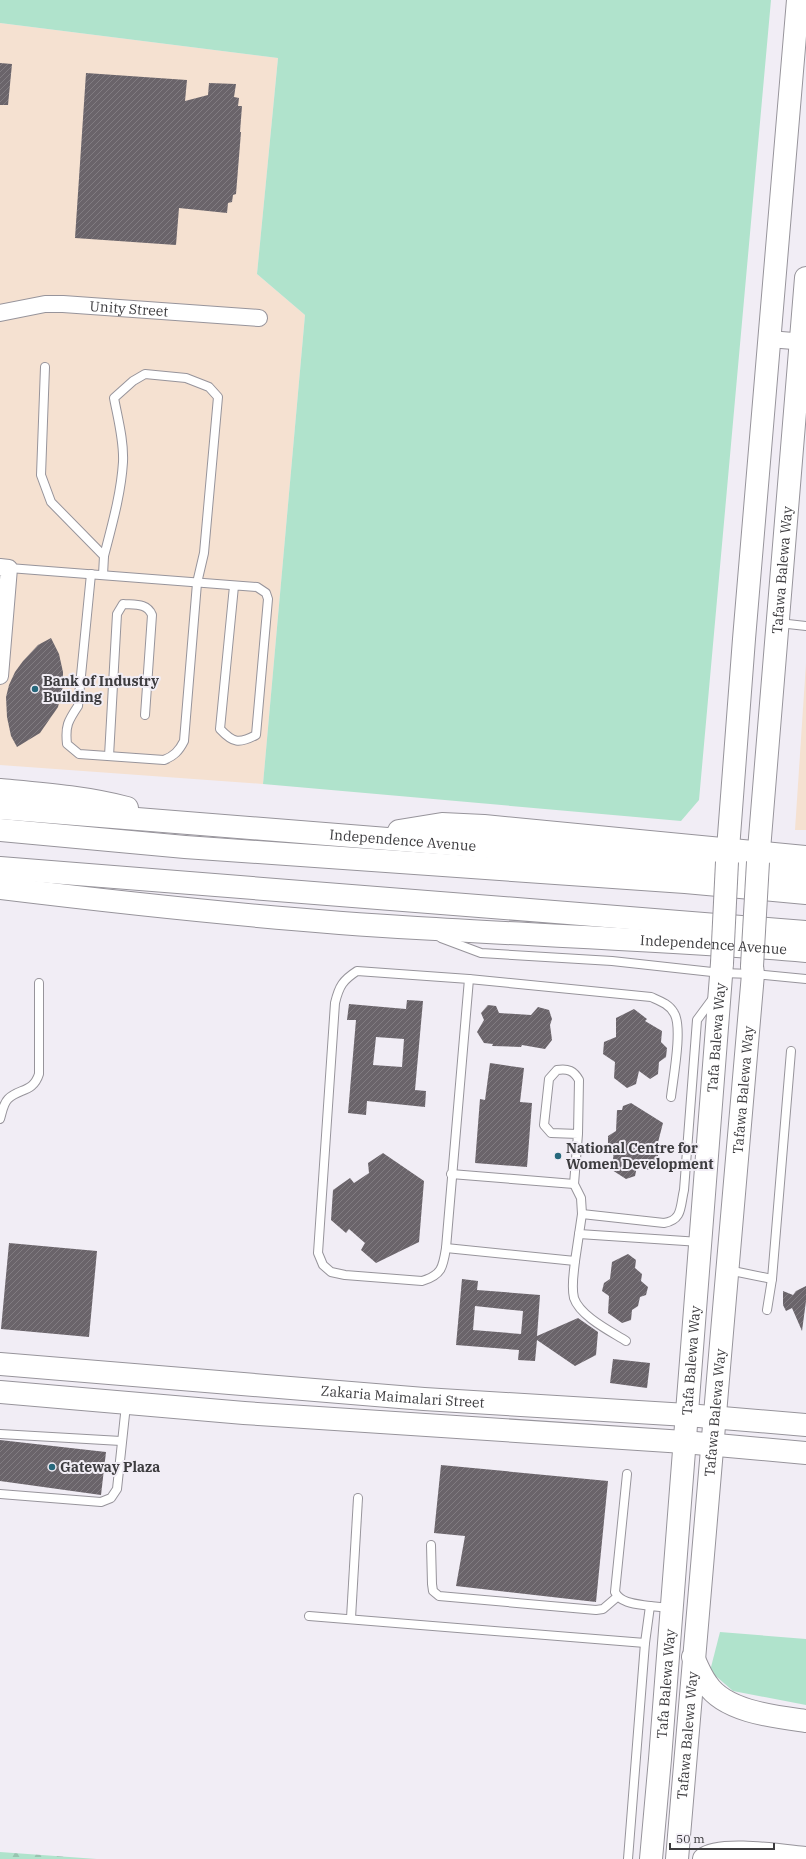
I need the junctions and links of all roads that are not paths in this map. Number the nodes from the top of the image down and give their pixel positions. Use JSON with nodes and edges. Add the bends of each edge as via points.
{"nodes":[{"id":1,"x":798,"y":0,"type":"edge"},
{"id":2,"x":806,"y":278,"type":"edge"},
{"id":3,"x":0,"y":313,"type":"edge"},
{"id":4,"x":259,"y":318,"type":"dead end"},
{"id":5,"x":769,"y":339,"type":"junction"},
{"id":6,"x":803,"y":341,"type":"edge"},
{"id":7,"x":46,"y":367,"type":"dead end"},
{"id":8,"x":104,"y":556,"type":"junction"},
{"id":9,"x":4,"y":567,"type":"edge"},
{"id":10,"x":91,"y":574,"type":"junction"},
{"id":11,"x":103,"y":575,"type":"junction"},
{"id":12,"x":197,"y":583,"type":"junction"},
{"id":13,"x":234,"y":586,"type":"junction"},
{"id":14,"x":778,"y":623,"type":"junction"},
{"id":15,"x":806,"y":626,"type":"edge"},
{"id":16,"x":0,"y":676,"type":"edge"},
{"id":17,"x":145,"y":715,"type":"dead end"},
{"id":18,"x":109,"y":756,"type":"junction"},
{"id":19,"x":0,"y":790,"type":"edge"},
{"id":20,"x":0,"y":808,"type":"edge"},
{"id":21,"x":174,"y":823,"type":"junction"},
{"id":22,"x":0,"y":830,"type":"edge"},
{"id":23,"x":441,"y":833,"type":"junction"},
{"id":24,"x":728,"y":856,"type":"junction"},
{"id":25,"x":758,"y":857,"type":"junction"},
{"id":26,"x":806,"y":857,"type":"edge"},
{"id":27,"x":0,"y":868,"type":"edge"},
{"id":28,"x":806,"y":875,"type":"edge"},
{"id":29,"x":0,"y":888,"type":"edge"},
{"id":30,"x":806,"y":893,"type":"edge"},
{"id":31,"x":416,"y":928,"type":"junction"},
{"id":32,"x":806,"y":932,"type":"edge"},
{"id":33,"x":806,"y":951,"type":"edge"},
{"id":34,"x":752,"y":970,"type":"junction"},
{"id":35,"x":721,"y":975,"type":"junction"},
{"id":36,"x":469,"y":979,"type":"junction"},
{"id":37,"x":806,"y":979,"type":"edge"},
{"id":38,"x":39,"y":983,"type":"dead end"},
{"id":39,"x":791,"y":1051,"type":"dead end"},
{"id":40,"x":671,"y":1097,"type":"dead end"},
{"id":41,"x":0,"y":1120,"type":"edge"},
{"id":42,"x":578,"y":1134,"type":"junction"},
{"id":43,"x":451,"y":1174,"type":"junction"},
{"id":44,"x":574,"y":1184,"type":"junction"},
{"id":45,"x":582,"y":1214,"type":"junction"},
{"id":46,"x":579,"y":1234,"type":"junction"},
{"id":47,"x":700,"y":1242,"type":"junction"},
{"id":48,"x":446,"y":1248,"type":"junction"},
{"id":49,"x":575,"y":1260,"type":"junction"},
{"id":50,"x":728,"y":1270,"type":"junction"},
{"id":51,"x":772,"y":1279,"type":"junction"},
{"id":52,"x":767,"y":1310,"type":"dead end"},
{"id":53,"x":626,"y":1341,"type":"dead end"},
{"id":54,"x":0,"y":1364,"type":"edge"},
{"id":55,"x":201,"y":1382,"type":"junction"},
{"id":56,"x":0,"y":1392,"type":"edge"},
{"id":57,"x":126,"y":1403,"type":"junction"},
{"id":58,"x":200,"y":1409,"type":"junction"},
{"id":59,"x":687,"y":1415,"type":"junction"},
{"id":60,"x":714,"y":1418,"type":"junction"},
{"id":61,"x":806,"y":1425,"type":"edge"},
{"id":62,"x":0,"y":1434,"type":"edge"},
{"id":63,"x":121,"y":1441,"type":"junction"},
{"id":64,"x":684,"y":1442,"type":"junction"},
{"id":65,"x":712,"y":1444,"type":"junction"},
{"id":66,"x":806,"y":1453,"type":"edge"},
{"id":67,"x":627,"y":1474,"type":"dead end"},
{"id":68,"x":0,"y":1494,"type":"edge"},
{"id":69,"x":358,"y":1498,"type":"dead end"},
{"id":70,"x":431,"y":1545,"type":"dead end"},
{"id":71,"x":617,"y":1597,"type":"junction"},
{"id":72,"x":660,"y":1607,"type":"junction"},
{"id":73,"x":309,"y":1616,"type":"dead end"},
{"id":74,"x":352,"y":1618,"type":"junction"},
{"id":75,"x":645,"y":1643,"type":"junction"},
{"id":76,"x":693,"y":1657,"type":"junction"},
{"id":77,"x":806,"y":1721,"type":"edge"},
{"id":78,"x":806,"y":1858,"type":"edge"},
{"id":79,"x":628,"y":1859,"type":"edge"},
{"id":80,"x":651,"y":1859,"type":"edge"},
{"id":81,"x":677,"y":1859,"type":"edge"},
{"id":82,"x":704,"y":1859,"type":"edge"}],
"edges":[{"from":1,"to":5,"type":"main road","name":"Tafa Balewa Way"},
{"from":2,"to":6,"type":"main road","name":"Tafawa Balewa Way"},
{"from":3,"to":4,"type":"street","name":"Unity Street","via":[[45,304],[63,304]]},
{"from":5,"to":6,"type":"street"},
{"from":5,"to":24,"type":"main road","name":"Tafa Balewa Way"},
{"from":6,"to":14,"type":"main road","name":"Tafawa Balewa Way"},
{"from":7,"to":8,"type":"lane","via":[[41,475],[51,502]]},
{"from":8,"to":11,"type":"lane"},
{"from":8,"to":12,"type":"lane","via":[[119,495],[123,461],[121,430],[114,398],[145,374],[186,378],[209,387],[218,397],[204,553]]},
{"from":9,"to":10,"type":"lane"},
{"from":9,"to":16,"type":"street"},
{"from":10,"to":11,"type":"lane"},
{"from":10,"to":18,"type":"lane","via":[[78,706],[65,729],[66,744],[79,754]]},
{"from":11,"to":12,"type":"lane"},
{"from":12,"to":13,"type":"lane"},
{"from":12,"to":18,"type":"lane","via":[[184,741],[172,756],[164,760]]},
{"from":13,"to":13,"type":"lane","via":[[257,587],[266,594],[268,600],[256,736],[237,741],[220,729]]},
{"from":14,"to":15,"type":"lane"},
{"from":14,"to":25,"type":"main road","name":"Tafawa Balewa Way"},
{"from":17,"to":18,"type":"lane","via":[[152,615],[150,609],[143,605],[123,604],[117,614]]},
{"from":19,"to":21,"type":"main road","via":[[70,796],[102,802]]},
{"from":20,"to":21,"type":"main road","name":"Independence Avenue"},
{"from":21,"to":23,"type":"main road","name":"Independence Avenue","via":[[377,838],[408,829]]},
{"from":22,"to":30,"type":"main road","name":"Independence Avenue","via":[[185,847],[685,882]]},
{"from":23,"to":24,"type":"main road","via":[[484,826]]},
{"from":23,"to":28,"type":"main road","name":"Independence Avenue"},
{"from":24,"to":25,"type":"main road"},
{"from":24,"to":35,"type":"main road","name":"Tafa Balewa Way","bridge":true},
{"from":25,"to":26,"type":"main road"},
{"from":25,"to":34,"type":"main road","bridge":true},
{"from":27,"to":32,"type":"main road","name":"Independence Avenue"},
{"from":29,"to":31,"type":"main road","name":"Independence Avenue","via":[[175,909]]},
{"from":31,"to":33,"type":"main road","name":"Independence Avenue","via":[[691,941]]},
{"from":31,"to":35,"type":"lane","via":[[481,953],[612,961]]},
{"from":34,"to":35,"type":"lane"},
{"from":34,"to":37,"type":"lane"},
{"from":34,"to":50,"type":"main road","name":"Tafawa Balewa Way"},
{"from":35,"to":45,"type":"lane","via":[[697,1020],[684,1190],[678,1216],[674,1221],[664,1223]]},
{"from":35,"to":47,"type":"main road","name":"Tafa Balewa Way"},
{"from":36,"to":40,"type":"lane","via":[[651,997],[665,1003],[675,1013],[678,1030]]},
{"from":36,"to":43,"type":"lane"},
{"from":36,"to":48,"type":"lane","via":[[357,971],[346,979],[338,990],[335,1003],[318,1253],[323,1265],[332,1272],[345,1275],[422,1281],[434,1278],[442,1268]]},
{"from":38,"to":41,"type":"lane","via":[[39,1074],[33,1085],[7,1100]]},
{"from":39,"to":51,"type":"lane"},
{"from":42,"to":42,"type":"lane","via":[[579,1080],[570,1070],[557,1070],[549,1079],[544,1125],[551,1133]]},
{"from":42,"to":44,"type":"lane"},
{"from":43,"to":44,"type":"lane"},
{"from":43,"to":48,"type":"lane"},
{"from":44,"to":45,"type":"lane","via":[[581,1198]]},
{"from":45,"to":46,"type":"lane"},
{"from":46,"to":47,"type":"lane"},
{"from":46,"to":49,"type":"lane"},
{"from":47,"to":59,"type":"main road","name":"Tafa Balewa Way"},
{"from":48,"to":49,"type":"lane"},
{"from":49,"to":53,"type":"lane","via":[[573,1290],[578,1305],[583,1312]]},
{"from":50,"to":51,"type":"lane"},
{"from":50,"to":60,"type":"main road","name":"Tafawa Balewa Way"},
{"from":51,"to":52,"type":"lane"},
{"from":54,"to":55,"type":"main road","name":"Zakaria Maimalari Street"},
{"from":55,"to":58,"type":"main road"},
{"from":55,"to":59,"type":"main road","name":"Zakaria Maimalari Street"},
{"from":56,"to":57,"type":"main road","name":"Zakaria Maimalari Street"},
{"from":57,"to":58,"type":"main road","name":"Zakaria Maimalari Street"},
{"from":57,"to":63,"type":"lane"},
{"from":58,"to":64,"type":"main road","name":"Zakaria Maimalari Street"},
{"from":59,"to":60,"type":"main road","name":"Zakaria Maimalari Street"},
{"from":59,"to":64,"type":"main road","name":"Tafa Balewa Way"},
{"from":60,"to":61,"type":"main road","name":"Zakaria Maimalari Street"},
{"from":60,"to":65,"type":"main road","name":"Tafawa Balewa Way"},
{"from":62,"to":63,"type":"lane"},
{"from":63,"to":68,"type":"lane","via":[[117,1489],[111,1498],[101,1502]]},
{"from":64,"to":65,"type":"main road","name":"Zakaria Maimalari Street"},
{"from":64,"to":72,"type":"main road","name":"Tafa Balewa Way"},
{"from":65,"to":66,"type":"main road","name":"Zakaria Maimalari Street"},
{"from":65,"to":76,"type":"main road","name":"Tafawa Balewa Way"},
{"from":67,"to":71,"type":"lane","via":[[615,1592]]},
{"from":69,"to":74,"type":"lane"},
{"from":70,"to":71,"type":"lane","via":[[432,1584],[439,1596],[596,1610],[603,1609]]},
{"from":71,"to":72,"type":"lane","via":[[625,1601]]},
{"from":72,"to":75,"type":"lane"},
{"from":72,"to":80,"type":"main road","name":"Tafa Balewa Way","via":[[660,1759]]},
{"from":73,"to":74,"type":"lane"},
{"from":74,"to":75,"type":"lane"},
{"from":75,"to":79,"type":"lane"},
{"from":76,"to":77,"type":"main road","via":[[707,1685],[730,1704],[768,1716]]},
{"from":76,"to":81,"type":"main road","name":"Tafawa Balewa Way"},
{"from":78,"to":82,"type":"main road","via":[[750,1853],[719,1854]]}]}
